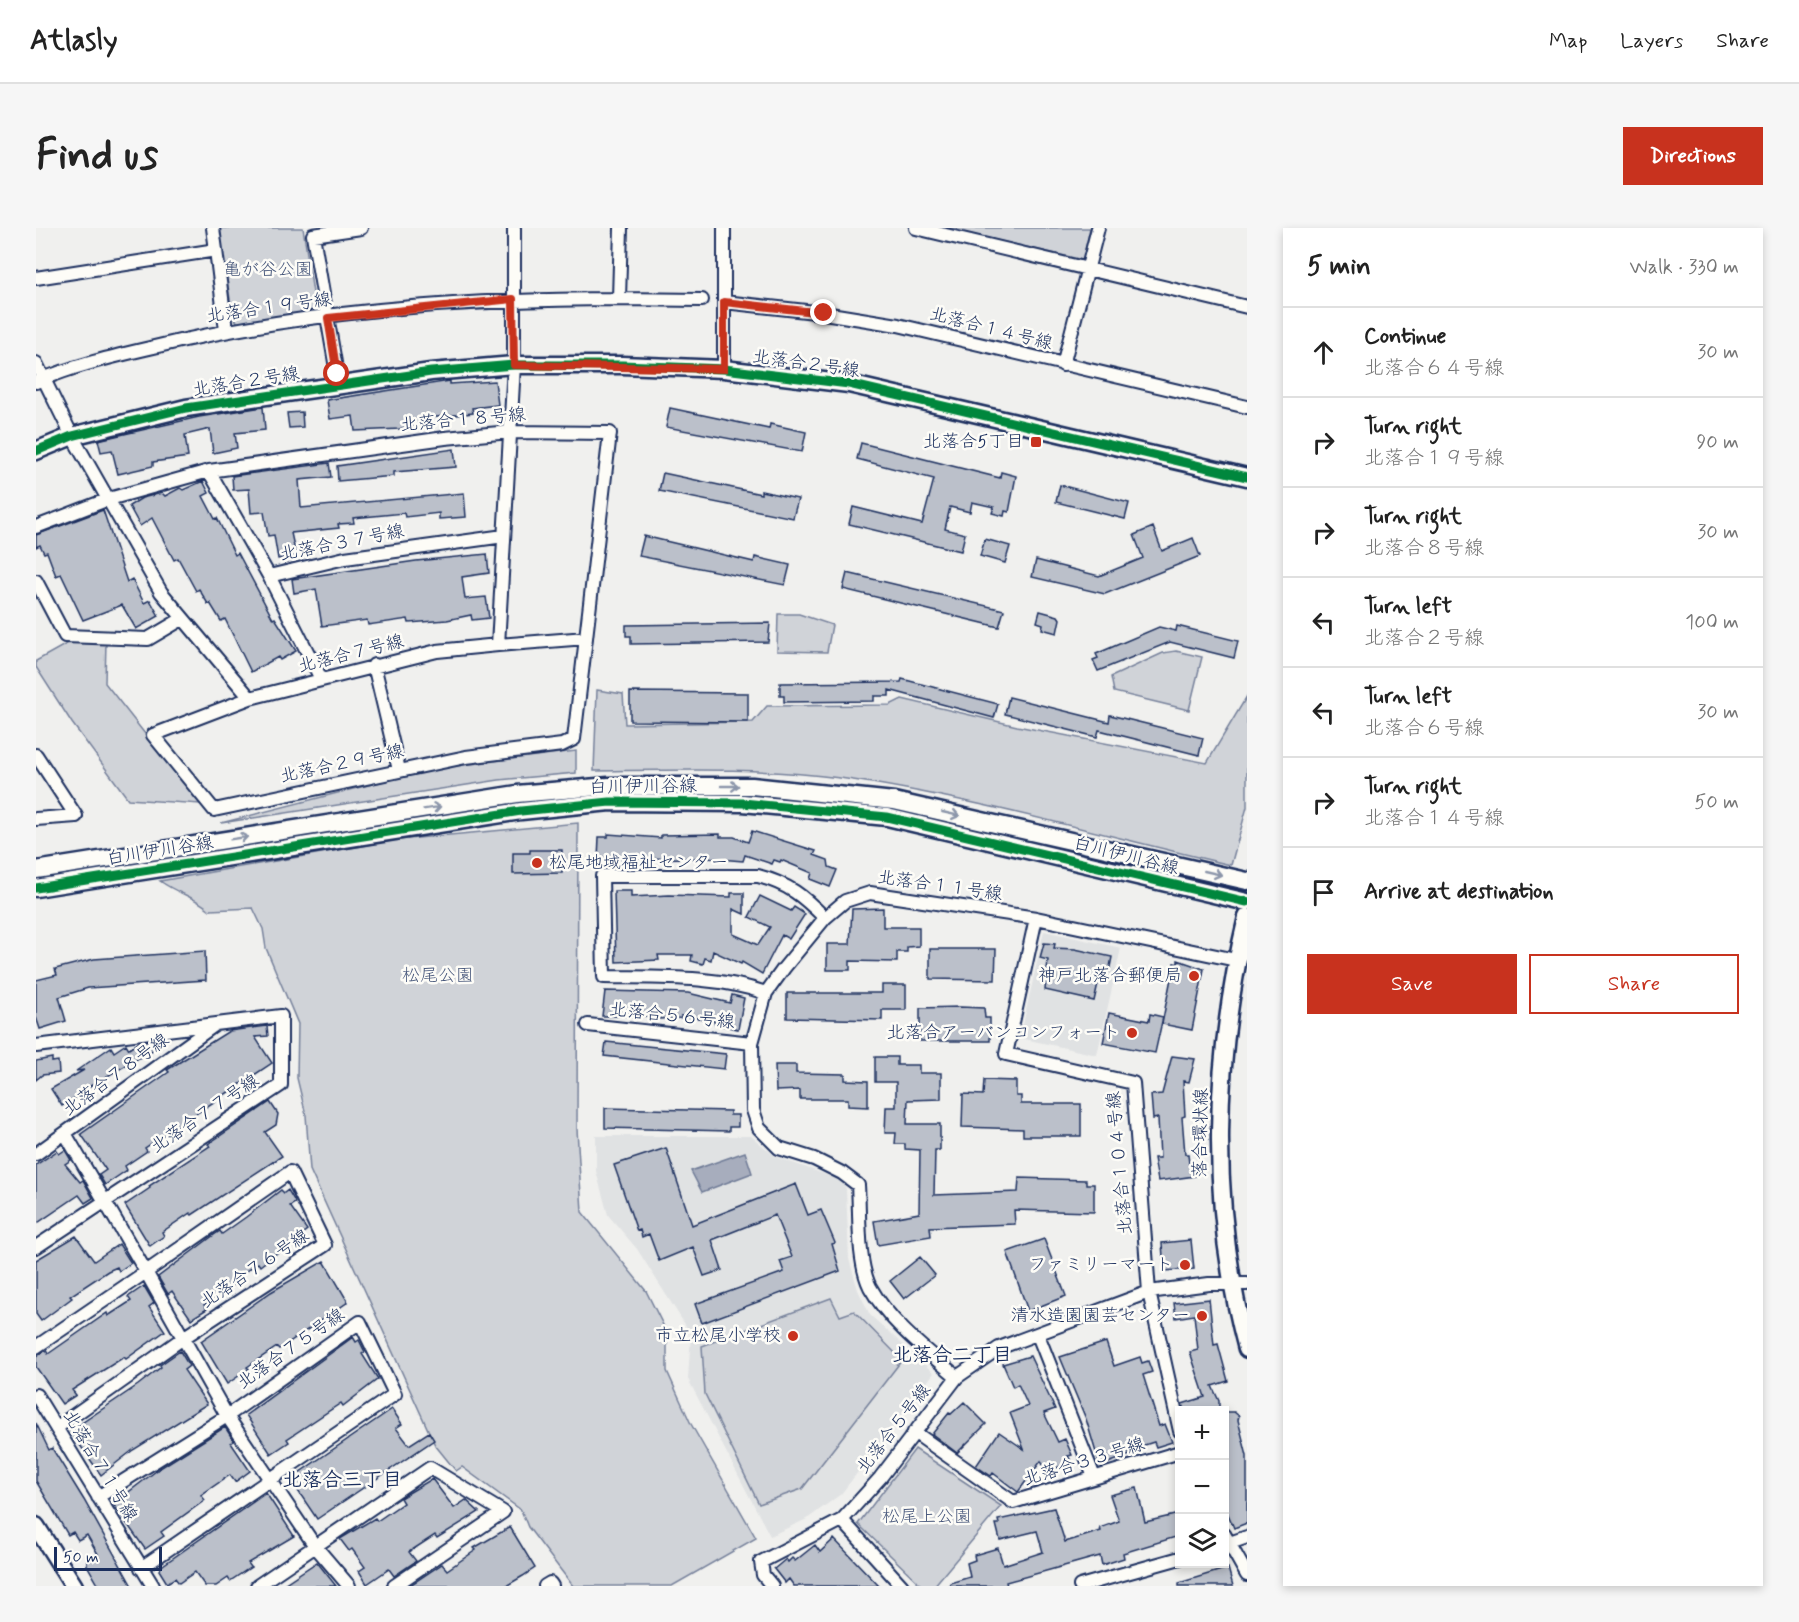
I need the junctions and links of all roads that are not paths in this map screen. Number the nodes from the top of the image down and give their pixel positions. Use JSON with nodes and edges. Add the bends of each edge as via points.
{"nodes":[{"id":1,"x":213,"y":228,"type":"edge"},
{"id":2,"x":362,"y":228,"type":"edge"},
{"id":3,"x":514,"y":228,"type":"edge"},
{"id":4,"x":621,"y":228,"type":"edge"},
{"id":5,"x":724,"y":228,"type":"edge"},
{"id":6,"x":916,"y":228,"type":"edge"},
{"id":7,"x":1098,"y":228,"type":"edge"},
{"id":8,"x":313,"y":232,"type":"edge"},
{"id":9,"x":216,"y":250,"type":"junction"},
{"id":10,"x":1089,"y":269,"type":"junction"},
{"id":11,"x":36,"y":278,"type":"edge"},
{"id":12,"x":513,"y":299,"type":"junction"},
{"id":13,"x":619,"y":299,"type":"junction"},
{"id":14,"x":702,"y":300,"type":"dead end"},
{"id":15,"x":724,"y":302,"type":"junction"},
{"id":16,"x":1247,"y":307,"type":"edge"},
{"id":17,"x":328,"y":318,"type":"junction"},
{"id":18,"x":226,"y":330,"type":"junction"},
{"id":19,"x":36,"y":363,"type":"edge"},
{"id":20,"x":514,"y":365,"type":"junction"},
{"id":21,"x":1063,"y":365,"type":"junction"},
{"id":22,"x":724,"y":369,"type":"junction"},
{"id":23,"x":337,"y":374,"type":"dead end"},
{"id":24,"x":40,"y":381,"type":"edge"},
{"id":25,"x":1247,"y":407,"type":"edge"},
{"id":26,"x":510,"y":432,"type":"junction"},
{"id":27,"x":72,"y":436,"type":"junction"},
{"id":28,"x":36,"y":451,"type":"edge"},
{"id":29,"x":209,"y":471,"type":"junction"},
{"id":30,"x":1247,"y":477,"type":"edge"},
{"id":31,"x":109,"y":499,"type":"junction"},
{"id":32,"x":36,"y":527,"type":"edge"},
{"id":33,"x":504,"y":536,"type":"junction"},
{"id":34,"x":269,"y":576,"type":"junction"},
{"id":35,"x":36,"y":581,"type":"edge"},
{"id":36,"x":182,"y":619,"type":"junction"},
{"id":37,"x":586,"y":638,"type":"junction"},
{"id":38,"x":498,"y":645,"type":"junction"},
{"id":39,"x":374,"y":665,"type":"junction"},
{"id":40,"x":321,"y":679,"type":"junction"},
{"id":41,"x":250,"y":698,"type":"junction"},
{"id":42,"x":36,"y":755,"type":"edge"},
{"id":43,"x":399,"y":770,"type":"junction"},
{"id":44,"x":36,"y":819,"type":"edge"},
{"id":45,"x":36,"y":870,"type":"edge"},
{"id":46,"x":1247,"y":881,"type":"edge"},
{"id":47,"x":36,"y":888,"type":"edge"},
{"id":48,"x":1247,"y":902,"type":"edge"},
{"id":49,"x":1247,"y":917,"type":"edge"},
{"id":50,"x":825,"y":918,"type":"junction"},
{"id":51,"x":1036,"y":918,"type":"junction"},
{"id":52,"x":1238,"y":952,"type":"junction"},
{"id":53,"x":766,"y":993,"type":"junction"},
{"id":54,"x":217,"y":1024,"type":"junction"},
{"id":55,"x":588,"y":1025,"type":"dead end"},
{"id":56,"x":752,"y":1043,"type":"junction"},
{"id":57,"x":36,"y":1046,"type":"edge"},
{"id":58,"x":66,"y":1135,"type":"junction"},
{"id":59,"x":36,"y":1154,"type":"edge"},
{"id":60,"x":104,"y":1203,"type":"junction"},
{"id":61,"x":36,"y":1247,"type":"edge"},
{"id":62,"x":146,"y":1272,"type":"junction"},
{"id":63,"x":1239,"y":1283,"type":"edge"},
{"id":64,"x":1149,"y":1292,"type":"junction"},
{"id":65,"x":1038,"y":1335,"type":"junction"},
{"id":66,"x":183,"y":1338,"type":"junction"},
{"id":67,"x":36,"y":1347,"type":"edge"},
{"id":68,"x":1247,"y":1349,"type":"edge"},
{"id":69,"x":957,"y":1377,"type":"junction"},
{"id":70,"x":36,"y":1395,"type":"edge"},
{"id":71,"x":1175,"y":1412,"type":"edge"},
{"id":72,"x":226,"y":1416,"type":"junction"},
{"id":73,"x":56,"y":1428,"type":"junction"},
{"id":74,"x":914,"y":1432,"type":"junction"},
{"id":75,"x":1175,"y":1453,"type":"edge"},
{"id":76,"x":1094,"y":1477,"type":"junction"},
{"id":77,"x":270,"y":1480,"type":"junction"},
{"id":78,"x":98,"y":1497,"type":"junction"},
{"id":79,"x":842,"y":1520,"type":"junction"},
{"id":80,"x":36,"y":1526,"type":"edge"},
{"id":81,"x":1247,"y":1538,"type":"edge"},
{"id":82,"x":1229,"y":1540,"type":"edge"},
{"id":83,"x":1229,"y":1545,"type":"edge"},
{"id":84,"x":315,"y":1546,"type":"junction"},
{"id":85,"x":41,"y":1547,"type":"edge"},
{"id":86,"x":1175,"y":1559,"type":"edge"},
{"id":87,"x":141,"y":1568,"type":"junction"},
{"id":88,"x":1247,"y":1575,"type":"edge"},
{"id":89,"x":74,"y":1586,"type":"edge"},
{"id":90,"x":153,"y":1586,"type":"edge"},
{"id":91,"x":257,"y":1586,"type":"edge"},
{"id":92,"x":349,"y":1586,"type":"edge"},
{"id":93,"x":394,"y":1586,"type":"edge"},
{"id":94,"x":544,"y":1586,"type":"edge"},
{"id":95,"x":552,"y":1586,"type":"edge"},
{"id":96,"x":772,"y":1586,"type":"edge"},
{"id":97,"x":902,"y":1586,"type":"edge"},
{"id":98,"x":1080,"y":1586,"type":"edge"}],
"edges":[{"from":1,"to":9,"type":"street"},
{"from":2,"to":8,"type":"street"},
{"from":3,"to":12,"type":"street"},
{"from":4,"to":13,"type":"street"},
{"from":5,"to":15,"type":"street"},
{"from":6,"to":10,"type":"street"},
{"from":7,"to":10,"type":"street"},
{"from":8,"to":17,"type":"street"},
{"from":9,"to":11,"type":"street"},
{"from":9,"to":18,"type":"street"},
{"from":10,"to":16,"type":"street"},
{"from":10,"to":21,"type":"street"},
{"from":12,"to":13,"type":"street","name":"北落合１９号線"},
{"from":12,"to":17,"type":"street","name":"北落合１９号線"},
{"from":12,"to":20,"type":"street"},
{"from":13,"to":14,"type":"street","name":"北落合１９号線"},
{"from":15,"to":21,"type":"street","name":"北落合１４号線","via":[[898,325]]},
{"from":15,"to":22,"type":"street"},
{"from":17,"to":18,"type":"street","name":"北落合１９号線"},
{"from":17,"to":23,"type":"street"},
{"from":18,"to":24,"type":"street","name":"北落合１９号線","via":[[129,353]]},
{"from":19,"to":24,"type":"street"},
{"from":20,"to":22,"type":"street","name":"北落合２号線"},
{"from":20,"to":26,"type":"street"},
{"from":20,"to":27,"type":"street","name":"北落合２号線","via":[[430,372],[186,408]]},
{"from":21,"to":25,"type":"street","name":"北落合１４号線"},
{"from":22,"to":30,"type":"street","name":"北落合２号線","via":[[849,384]]},
{"from":24,"to":27,"type":"street"},
{"from":26,"to":29,"type":"street","name":"北落合１８号線"},
{"from":26,"to":33,"type":"street"},
{"from":26,"to":37,"type":"street","name":"北落合１８号線","via":[[610,433]]},
{"from":27,"to":28,"type":"street","name":"北落合２号線"},
{"from":27,"to":31,"type":"street"},
{"from":29,"to":31,"type":"street","name":"北落合１８号線"},
{"from":29,"to":34,"type":"street","name":"北落合３７号線"},
{"from":31,"to":32,"type":"street","name":"北落合１８号線"},
{"from":31,"to":36,"type":"street","via":[[161,592]]},
{"from":33,"to":34,"type":"street","name":"北落合３７号線","via":[[345,558]]},
{"from":33,"to":38,"type":"street"},
{"from":34,"to":40,"type":"street"},
{"from":35,"to":36,"type":"street","via":[[65,636],[148,639]]},
{"from":36,"to":41,"type":"street"},
{"from":37,"to":38,"type":"street"},
{"from":37,"to":43,"type":"street","name":"北落合２９号線","via":[[574,739],[562,745]]},
{"from":38,"to":39,"type":"street","name":"北落合７号線","via":[[437,651]]},
{"from":39,"to":40,"type":"street","name":"北落合７号線"},
{"from":39,"to":43,"type":"street"},
{"from":40,"to":41,"type":"street","name":"北落合７号線"},
{"from":41,"to":43,"type":"street","name":"北落合２９号線","via":[[153,735],[214,810]]},
{"from":42,"to":44,"type":"street","via":[[76,816]]},
{"from":45,"to":46,"type":"street","name":"白川伊川谷線","one_way":true,"via":[[516,794],[609,786],[752,786],[894,801]]},
{"from":47,"to":48,"type":"street","name":"白川伊川谷線","via":[[521,811],[610,802],[743,802],[887,817]]},
{"from":49,"to":52,"type":"street","name":"落合環状線"},
{"from":50,"to":51,"type":"street","name":"北落合１１号線","via":[[844,901],[870,893]]},
{"from":50,"to":53,"type":"street","name":"北落合１１号線"},
{"from":50,"to":53,"type":"street","via":[[782,882],[758,876],[602,876],[604,977],[706,979]]},
{"from":51,"to":52,"type":"street","name":"北落合１１号線"},
{"from":51,"to":64,"type":"street","name":"北落合１０４号線","via":[[1006,1054],[1133,1083]]},
{"from":52,"to":63,"type":"street","name":"落合環状線","via":[[1219,1126],[1220,1190]]},
{"from":53,"to":56,"type":"street","name":"北落合１１号線"},
{"from":54,"to":57,"type":"street","name":"北落合７７号線"},
{"from":54,"to":58,"type":"street","name":"北落合７８号線"},
{"from":54,"to":60,"type":"street","name":"北落合７７号線","via":[[281,1016],[281,1085]]},
{"from":55,"to":56,"type":"street","name":"北落合５６号線"},
{"from":56,"to":69,"type":"street","name":"北落合１１号線","via":[[753,1110],[759,1128],[779,1148],[814,1159],[858,1185],[862,1251],[869,1285],[901,1325]]},
{"from":58,"to":59,"type":"street","name":"北落合７８号線"},
{"from":58,"to":60,"type":"street"},
{"from":60,"to":61,"type":"street","name":"北落合７７号線"},
{"from":60,"to":62,"type":"street"},
{"from":62,"to":66,"type":"street"},
{"from":62,"to":66,"type":"street","name":"北落合７６号線","via":[[290,1172],[326,1245]]},
{"from":62,"to":67,"type":"street"},
{"from":63,"to":64,"type":"street","name":"北落合５号線"},
{"from":63,"to":68,"type":"street","name":"落合環状線"},
{"from":64,"to":65,"type":"street","name":"北落合５号線"},
{"from":64,"to":71,"type":"street"},
{"from":65,"to":69,"type":"street","name":"北落合５号線","via":[[999,1348]]},
{"from":65,"to":76,"type":"street"},
{"from":66,"to":72,"type":"street"},
{"from":66,"to":73,"type":"street","name":"北落合７６号線"},
{"from":69,"to":74,"type":"street","name":"北落合５号線"},
{"from":70,"to":73,"type":"street","name":"北落合７１号線"},
{"from":72,"to":77,"type":"street"},
{"from":72,"to":77,"type":"street","name":"北落合７５号線","via":[[360,1322],[395,1394]]},
{"from":72,"to":78,"type":"street","name":"北落合７５号線"},
{"from":73,"to":78,"type":"street","name":"北落合７１号線"},
{"from":74,"to":76,"type":"street","name":"北落合３３号線","via":[[1013,1502]]},
{"from":74,"to":79,"type":"street","name":"北落合５号線"},
{"from":75,"to":76,"type":"street","name":"北落合３３号線"},
{"from":77,"to":84,"type":"street"},
{"from":77,"to":87,"type":"street","name":"北落合７５号線"},
{"from":78,"to":87,"type":"street","name":"北落合７１号線"},
{"from":79,"to":96,"type":"street","via":[[761,1562],[762,1575]]},
{"from":79,"to":97,"type":"street"},
{"from":80,"to":85,"type":"street"},
{"from":81,"to":82,"type":"street"},
{"from":83,"to":88,"type":"street"},
{"from":84,"to":91,"type":"street"},
{"from":84,"to":92,"type":"street"},
{"from":84,"to":93,"type":"street","via":[[430,1468],[503,1512]]},
{"from":85,"to":89,"type":"street"},
{"from":86,"to":98,"type":"street"},
{"from":87,"to":90,"type":"street","name":"北落合７１号線"},
{"from":94,"to":95,"type":"street","via":[[550,1582]]}]}
